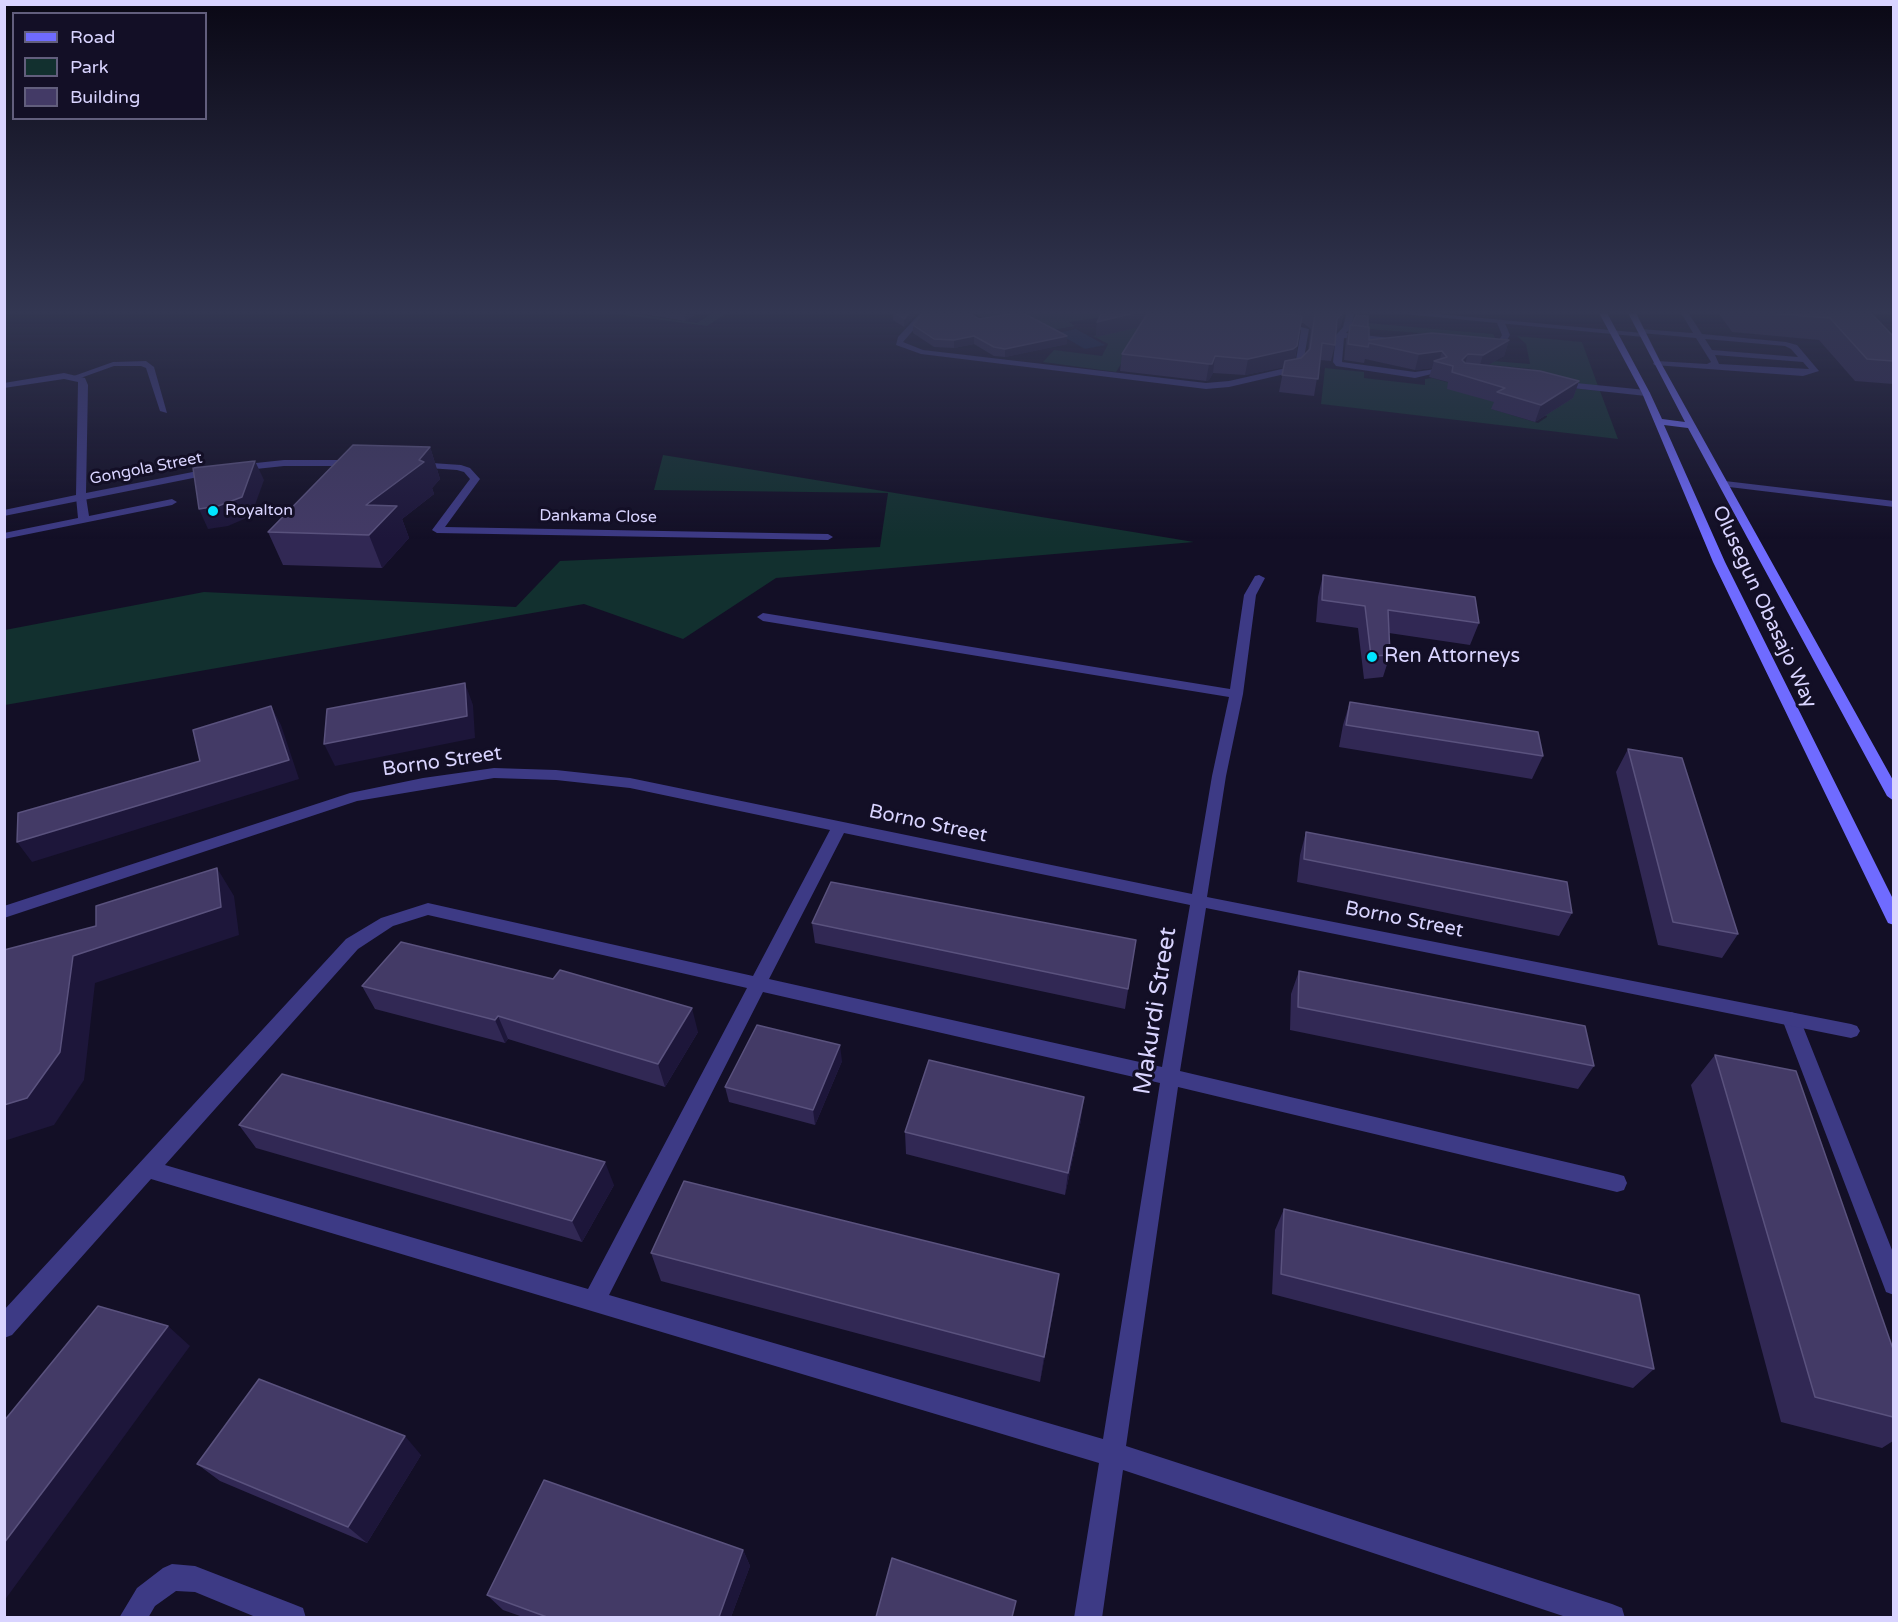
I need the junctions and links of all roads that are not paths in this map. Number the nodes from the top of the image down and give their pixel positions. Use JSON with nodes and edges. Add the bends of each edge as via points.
{"nodes":[{"id":1,"x":84,"y":387,"type":"edge"},
{"id":2,"x":156,"y":387,"type":"edge"},
{"id":3,"x":1581,"y":387,"type":"edge"},
{"id":4,"x":1643,"y":387,"type":"edge"},
{"id":5,"x":1670,"y":387,"type":"edge"},
{"id":6,"x":1646,"y":393,"type":"junction"},
{"id":7,"x":164,"y":411,"type":"dead end"},
{"id":8,"x":1658,"y":421,"type":"junction"},
{"id":9,"x":1692,"y":426,"type":"junction"},
{"id":10,"x":369,"y":463,"type":"edge"},
{"id":11,"x":402,"y":465,"type":"edge"},
{"id":12,"x":1725,"y":484,"type":"junction"},
{"id":13,"x":81,"y":497,"type":"junction"},
{"id":14,"x":172,"y":501,"type":"dead end"},
{"id":15,"x":1893,"y":504,"type":"edge"},
{"id":16,"x":4,"y":513,"type":"edge"},
{"id":17,"x":84,"y":520,"type":"junction"},
{"id":18,"x":6,"y":536,"type":"edge"},
{"id":19,"x":828,"y":537,"type":"dead end"},
{"id":20,"x":1259,"y":578,"type":"dead end"},
{"id":21,"x":763,"y":616,"type":"dead end"},
{"id":22,"x":1236,"y":694,"type":"junction"},
{"id":23,"x":1893,"y":796,"type":"edge"},
{"id":24,"x":839,"y":827,"type":"junction"},
{"id":25,"x":1199,"y":901,"type":"junction"},
{"id":26,"x":4,"y":912,"type":"edge"},
{"id":27,"x":1893,"y":919,"type":"edge"},
{"id":28,"x":758,"y":983,"type":"junction"},
{"id":29,"x":1791,"y":1019,"type":"junction"},
{"id":30,"x":1851,"y":1031,"type":"dead end"},
{"id":31,"x":1170,"y":1077,"type":"junction"},
{"id":32,"x":148,"y":1169,"type":"junction"},
{"id":33,"x":1617,"y":1182,"type":"dead end"},
{"id":34,"x":1893,"y":1284,"type":"edge"},
{"id":35,"x":594,"y":1300,"type":"junction"},
{"id":36,"x":4,"y":1327,"type":"edge"},
{"id":37,"x":1112,"y":1454,"type":"junction"},
{"id":38,"x":132,"y":1617,"type":"edge"},
{"id":39,"x":293,"y":1617,"type":"edge"},
{"id":40,"x":1088,"y":1617,"type":"edge"},
{"id":41,"x":1612,"y":1617,"type":"edge"}],
"edges":[{"from":1,"to":13,"type":"street"},
{"from":2,"to":7,"type":"street"},
{"from":3,"to":6,"type":"street"},
{"from":4,"to":6,"type":"main road","name":"Olusegun Obasajo Way"},
{"from":5,"to":9,"type":"main road","name":"Olusegun Obasajo Way"},
{"from":6,"to":8,"type":"main road","name":"Olusegun Obasajo Way"},
{"from":8,"to":9,"type":"main road"},
{"from":8,"to":27,"type":"main road","name":"Olusegun Obasajo Way","via":[[1719,562]]},
{"from":9,"to":12,"type":"main road","name":"Olusegun Obasajo Way"},
{"from":10,"to":13,"type":"street","name":"Gongola Street","via":[[230,469]]},
{"from":11,"to":19,"type":"street","name":"Dankama Close","via":[[458,467],[473,474],[475,479],[436,530]]},
{"from":12,"to":15,"type":"street"},
{"from":12,"to":23,"type":"main road","name":"Olusegun Obasajo Way"},
{"from":13,"to":16,"type":"street","name":"Gongola Street"},
{"from":13,"to":17,"type":"street"},
{"from":14,"to":17,"type":"street"},
{"from":17,"to":18,"type":"street"},
{"from":20,"to":22,"type":"street","name":"Makurdi Street","via":[[1250,595]]},
{"from":21,"to":22,"type":"street"},
{"from":22,"to":25,"type":"street","name":"Makurdi Street"},
{"from":24,"to":25,"type":"street","name":"Borno Street"},
{"from":24,"to":26,"type":"street","name":"Borno Street","via":[[630,783],[494,773],[355,796]]},
{"from":24,"to":28,"type":"street"},
{"from":25,"to":29,"type":"street","name":"Borno Street"},
{"from":25,"to":31,"type":"street","name":"Makurdi Street"},
{"from":28,"to":31,"type":"street"},
{"from":28,"to":32,"type":"street","via":[[428,909],[387,922],[352,944]]},
{"from":28,"to":35,"type":"street"},
{"from":29,"to":30,"type":"street","name":"Borno Street"},
{"from":29,"to":34,"type":"street"},
{"from":31,"to":33,"type":"street"},
{"from":31,"to":37,"type":"street","name":"Makurdi Street"},
{"from":32,"to":35,"type":"street"},
{"from":32,"to":36,"type":"street"},
{"from":35,"to":37,"type":"street"},
{"from":37,"to":40,"type":"street","name":"Makurdi Street"},
{"from":37,"to":41,"type":"street"},
{"from":38,"to":39,"type":"street","via":[[146,1597],[172,1577],[195,1578]]}]}
